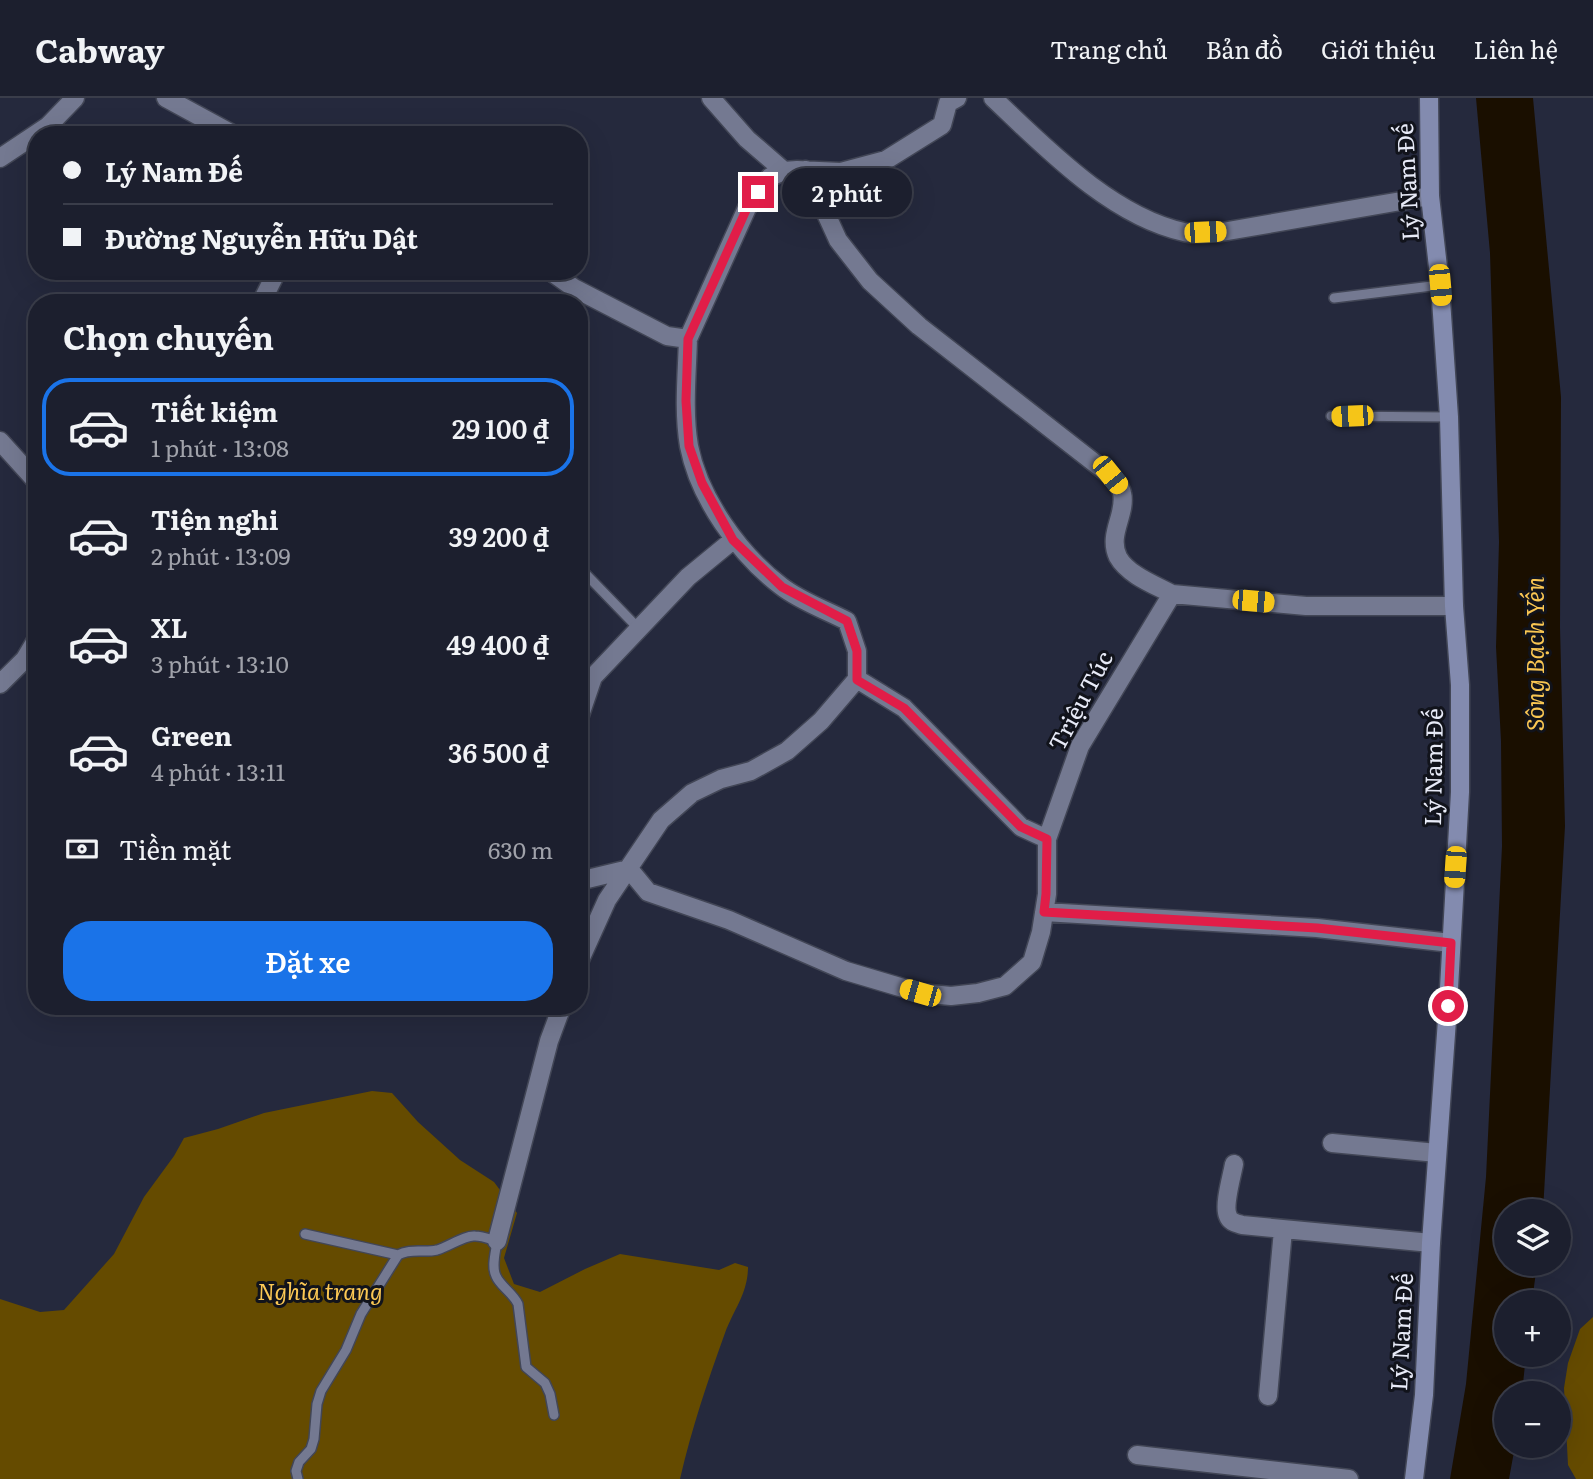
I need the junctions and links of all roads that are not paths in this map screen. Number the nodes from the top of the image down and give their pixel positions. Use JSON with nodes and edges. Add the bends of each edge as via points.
{"nodes":[{"id":1,"x":75,"y":98,"type":"edge"},
{"id":2,"x":166,"y":98,"type":"edge"},
{"id":3,"x":710,"y":98,"type":"edge"},
{"id":4,"x":993,"y":98,"type":"edge"},
{"id":5,"x":1429,"y":98,"type":"edge"},
{"id":6,"x":949,"y":100,"type":"edge"},
{"id":7,"x":48,"y":126,"type":"edge"},
{"id":8,"x":217,"y":126,"type":"edge"},
{"id":9,"x":28,"y":139,"type":"edge"},
{"id":10,"x":0,"y":158,"type":"edge"},
{"id":11,"x":806,"y":170,"type":"junction"},
{"id":12,"x":784,"y":171,"type":"junction"},
{"id":13,"x":1430,"y":196,"type":"junction"},
{"id":14,"x":563,"y":280,"type":"edge"},
{"id":15,"x":1440,"y":285,"type":"junction"},
{"id":16,"x":586,"y":294,"type":"edge"},
{"id":17,"x":588,"y":295,"type":"edge"},
{"id":18,"x":1334,"y":298,"type":"dead end"},
{"id":19,"x":688,"y":339,"type":"junction"},
{"id":20,"x":1331,"y":416,"type":"dead end"},
{"id":21,"x":1449,"y":417,"type":"junction"},
{"id":22,"x":0,"y":441,"type":"edge"},
{"id":23,"x":28,"y":472,"type":"edge"},
{"id":24,"x":733,"y":540,"type":"junction"},
{"id":25,"x":588,"y":576,"type":"edge"},
{"id":26,"x":1172,"y":594,"type":"junction"},
{"id":27,"x":1454,"y":606,"type":"junction"},
{"id":28,"x":640,"y":630,"type":"junction"},
{"id":29,"x":28,"y":654,"type":"edge"},
{"id":30,"x":857,"y":680,"type":"junction"},
{"id":31,"x":0,"y":684,"type":"edge"},
{"id":32,"x":588,"y":692,"type":"edge"},
{"id":33,"x":1047,"y":839,"type":"junction"},
{"id":34,"x":629,"y":869,"type":"junction"},
{"id":35,"x":588,"y":879,"type":"edge"},
{"id":36,"x":1044,"y":912,"type":"junction"},
{"id":37,"x":588,"y":942,"type":"edge"},
{"id":38,"x":1451,"y":943,"type":"junction"},
{"id":39,"x":559,"y":1015,"type":"edge"},
{"id":40,"x":1332,"y":1143,"type":"dead end"},
{"id":41,"x":1437,"y":1153,"type":"junction"},
{"id":42,"x":1234,"y":1164,"type":"dead end"},
{"id":43,"x":1283,"y":1230,"type":"junction"},
{"id":44,"x":305,"y":1234,"type":"dead end"},
{"id":45,"x":497,"y":1241,"type":"junction"},
{"id":46,"x":1431,"y":1243,"type":"junction"},
{"id":47,"x":398,"y":1255,"type":"junction"},
{"id":48,"x":1268,"y":1395,"type":"dead end"},
{"id":49,"x":554,"y":1415,"type":"dead end"},
{"id":50,"x":1137,"y":1455,"type":"dead end"},
{"id":51,"x":298,"y":1479,"type":"edge"},
{"id":52,"x":1349,"y":1479,"type":"edge"},
{"id":53,"x":1414,"y":1479,"type":"edge"}],
"edges":[{"from":1,"to":7,"type":"street"},
{"from":2,"to":8,"type":"street"},
{"from":3,"to":12,"type":"street"},
{"from":4,"to":13,"type":"street","via":[[1116,204],[1187,233],[1222,232]]},
{"from":5,"to":13,"type":"street","name":"Lý Nam Đế"},
{"from":6,"to":11,"type":"street","via":[[942,125],[886,160],[841,172]]},
{"from":9,"to":10,"type":"street"},
{"from":11,"to":12,"type":"street"},
{"from":11,"to":26,"type":"street","via":[[838,240],[870,281],[919,326],[1110,475],[1122,490],[1123,507],[1114,530],[1118,556],[1134,573]]},
{"from":12,"to":19,"type":"street","via":[[770,177],[747,208]]},
{"from":13,"to":15,"type":"street","name":"Lý Nam Đế"},
{"from":14,"to":16,"type":"street"},
{"from":15,"to":18,"type":"lane"},
{"from":15,"to":21,"type":"street","name":"Lý Nam Đế"},
{"from":17,"to":19,"type":"street","via":[[667,336]]},
{"from":19,"to":24,"type":"street","via":[[689,446],[702,483]]},
{"from":20,"to":21,"type":"lane"},
{"from":21,"to":27,"type":"street","name":"Lý Nam Đế"},
{"from":22,"to":23,"type":"street"},
{"from":24,"to":28,"type":"street","via":[[688,577]]},
{"from":24,"to":30,"type":"street","via":[[782,587],[847,621],[857,651]]},
{"from":25,"to":28,"type":"lane"},
{"from":26,"to":27,"type":"street","via":[[1306,606]]},
{"from":26,"to":33,"type":"street","name":"Triệu Túc","via":[[1080,746]]},
{"from":27,"to":38,"type":"street","name":"Lý Nam Đế","via":[[1460,792]]},
{"from":28,"to":32,"type":"street","via":[[593,677]]},
{"from":29,"to":31,"type":"street"},
{"from":30,"to":33,"type":"street","via":[[904,708],[1021,827]]},
{"from":30,"to":34,"type":"street","via":[[788,751],[692,793],[661,820]]},
{"from":33,"to":36,"type":"street","name":"Triệu Túc"},
{"from":34,"to":35,"type":"street"},
{"from":34,"to":36,"type":"street","name":"Triệu Túc","via":[[648,892],[662,898],[729,920],[846,971],[920,993],[964,995],[1005,986],[1032,962]]},
{"from":34,"to":37,"type":"street","via":[[607,900]]},
{"from":36,"to":38,"type":"street","via":[[1317,928]]},
{"from":38,"to":41,"type":"street","name":"Lý Nam Đế"},
{"from":39,"to":45,"type":"street"},
{"from":40,"to":41,"type":"street"},
{"from":41,"to":46,"type":"street","name":"Lý Nam Đế"},
{"from":42,"to":43,"type":"street","via":[[1227,1216],[1242,1225]]},
{"from":43,"to":46,"type":"street"},
{"from":43,"to":48,"type":"street"},
{"from":44,"to":47,"type":"lane"},
{"from":45,"to":47,"type":"lane","via":[[467,1237],[433,1251]]},
{"from":45,"to":49,"type":"lane","via":[[496,1278],[518,1304],[526,1367],[545,1383]]},
{"from":46,"to":53,"type":"street","name":"Lý Nam Đế","via":[[1424,1395]]},
{"from":47,"to":51,"type":"lane","via":[[360,1314],[346,1350],[321,1391],[314,1439],[299,1462]]},
{"from":50,"to":52,"type":"street"}]}
